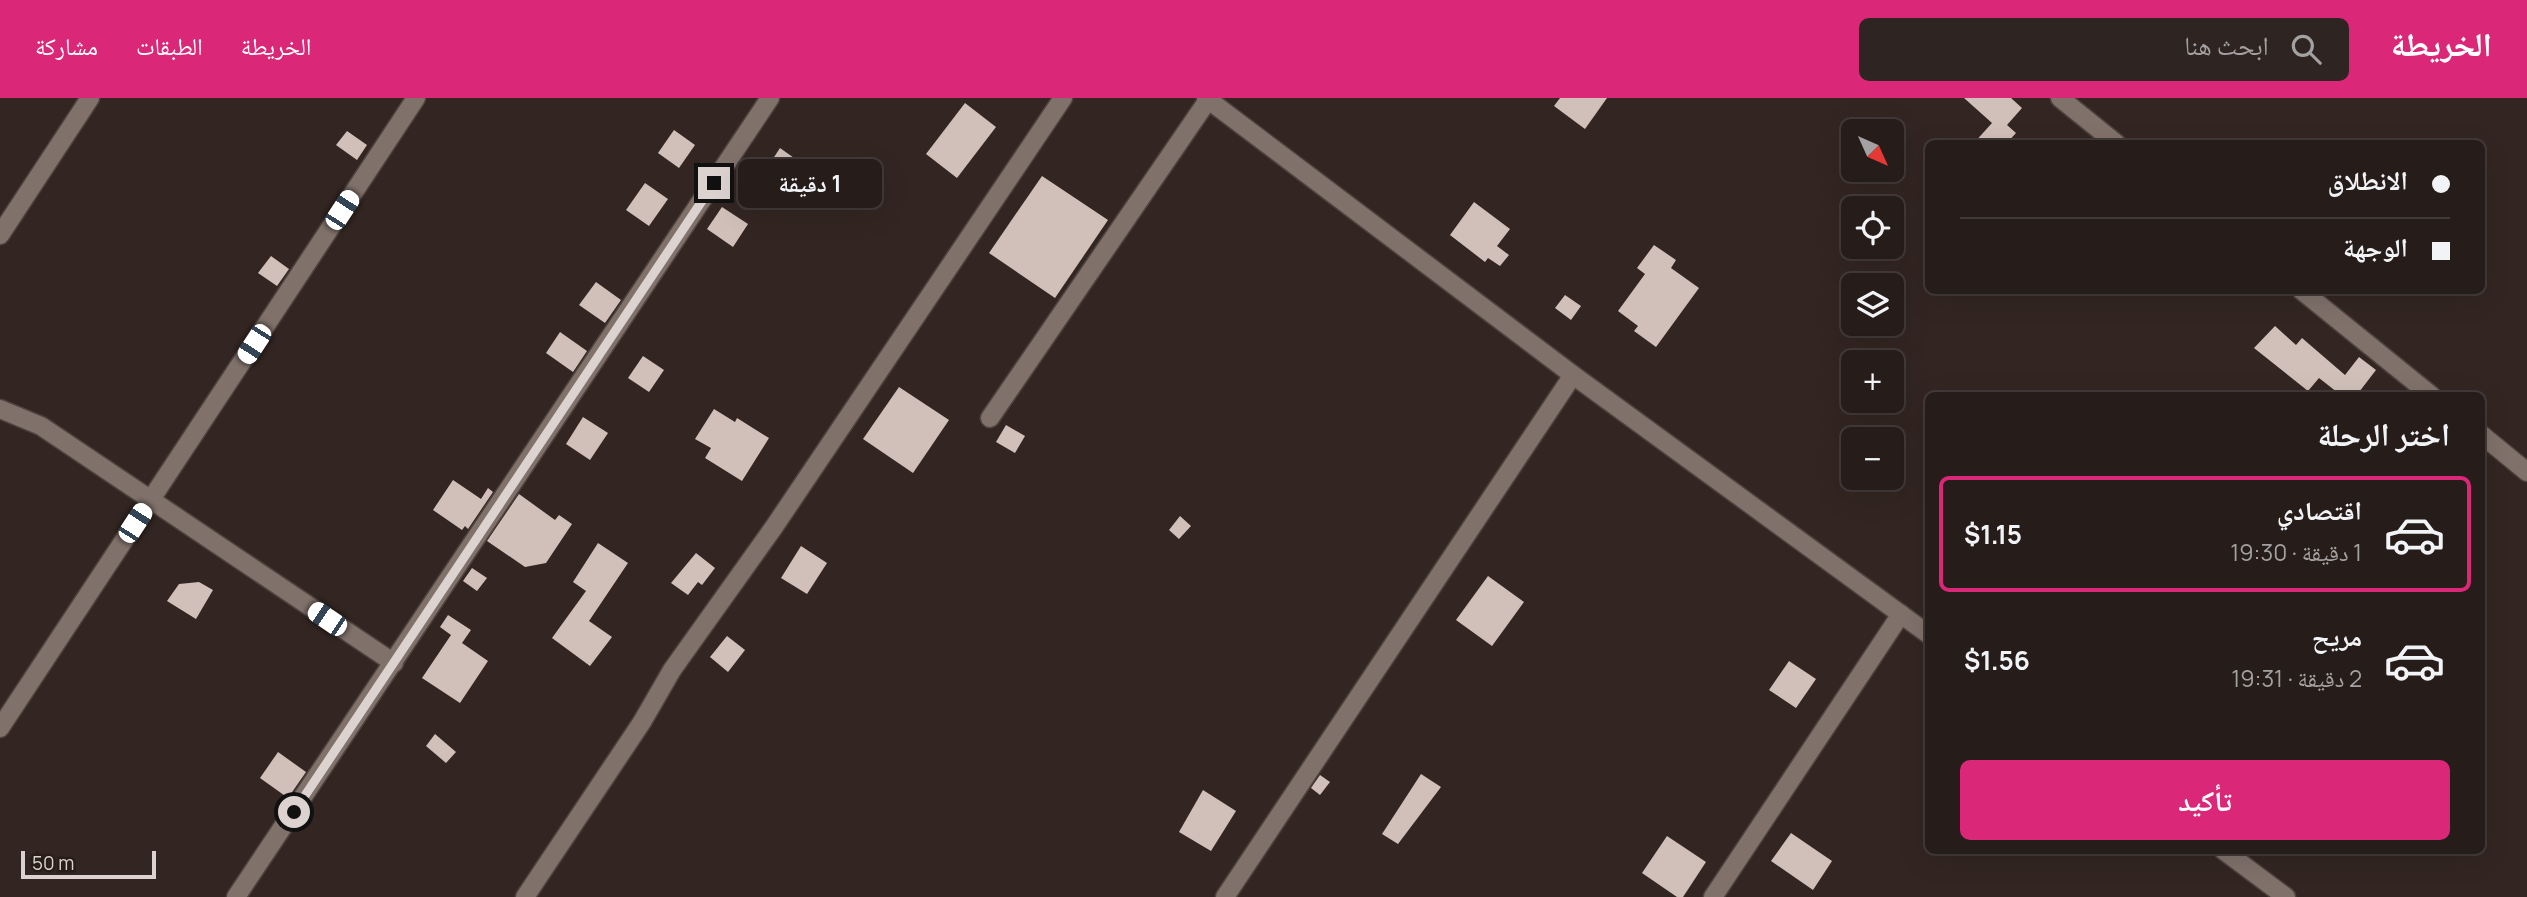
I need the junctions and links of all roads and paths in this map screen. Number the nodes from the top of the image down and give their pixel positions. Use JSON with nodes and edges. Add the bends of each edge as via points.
{"nodes":[{"id":1,"x":90,"y":98,"type":"edge"},
{"id":2,"x":416,"y":98,"type":"edge"},
{"id":3,"x":770,"y":98,"type":"edge"},
{"id":4,"x":1063,"y":98,"type":"edge"},
{"id":5,"x":2060,"y":98,"type":"edge"},
{"id":6,"x":1207,"y":99,"type":"edge"},
{"id":7,"x":2112,"y":140,"type":"edge"},
{"id":8,"x":0,"y":235,"type":"edge"},
{"id":9,"x":2306,"y":294,"type":"edge"},
{"id":10,"x":1573,"y":376,"type":"junction"},
{"id":11,"x":2427,"y":392,"type":"edge"},
{"id":12,"x":0,"y":409,"type":"edge"},
{"id":13,"x":990,"y":418,"type":"dead end"},
{"id":14,"x":2485,"y":437,"type":"edge"},
{"id":15,"x":2527,"y":472,"type":"edge"},
{"id":16,"x":150,"y":500,"type":"junction"},
{"id":17,"x":1901,"y":614,"type":"junction"},
{"id":18,"x":1925,"y":632,"type":"edge"},
{"id":19,"x":394,"y":663,"type":"junction"},
{"id":20,"x":0,"y":728,"type":"edge"},
{"id":21,"x":2228,"y":854,"type":"edge"},
{"id":22,"x":236,"y":897,"type":"edge"},
{"id":23,"x":525,"y":897,"type":"edge"},
{"id":24,"x":1224,"y":897,"type":"edge"},
{"id":25,"x":1713,"y":897,"type":"edge"},
{"id":26,"x":2286,"y":897,"type":"edge"}],
"edges":[{"from":1,"to":8,"type":"street"},
{"from":2,"to":16,"type":"street"},
{"from":3,"to":19,"type":"street"},
{"from":4,"to":23,"type":"street","via":[[774,527],[672,670]]},
{"from":5,"to":7,"type":"street"},
{"from":6,"to":10,"type":"street"},
{"from":6,"to":13,"type":"street"},
{"from":9,"to":11,"type":"street"},
{"from":10,"to":17,"type":"street"},
{"from":10,"to":24,"type":"street"},
{"from":12,"to":16,"type":"street","via":[[41,426]]},
{"from":14,"to":15,"type":"street"},
{"from":16,"to":19,"type":"street"},
{"from":16,"to":20,"type":"street"},
{"from":17,"to":18,"type":"street"},
{"from":17,"to":25,"type":"street"},
{"from":19,"to":22,"type":"street"},
{"from":21,"to":26,"type":"street"}]}
